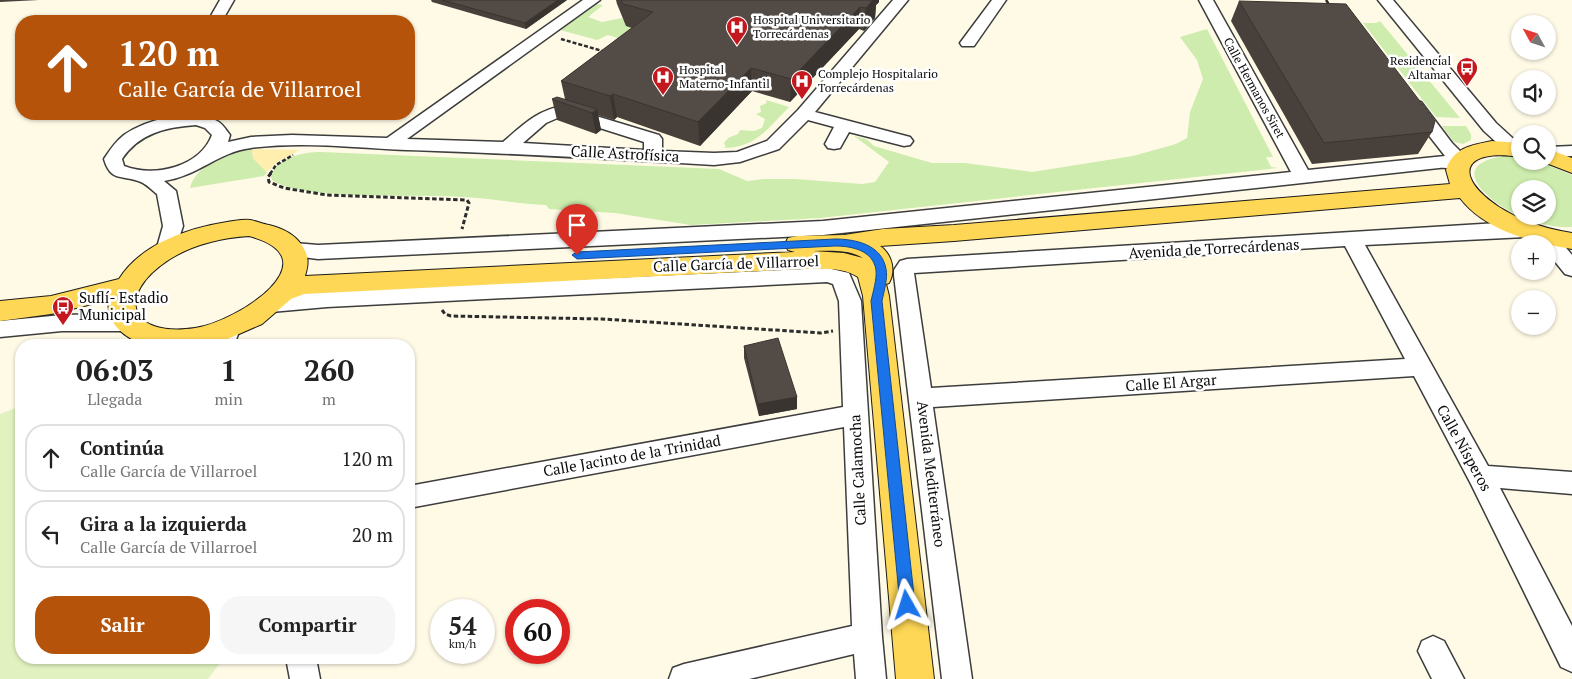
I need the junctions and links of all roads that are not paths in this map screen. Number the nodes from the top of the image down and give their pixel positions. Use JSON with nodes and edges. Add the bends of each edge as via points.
{"nodes":[{"id":1,"x":227,"y":0,"type":"edge"},
{"id":2,"x":592,"y":0,"type":"edge"},
{"id":3,"x":892,"y":0,"type":"edge"},
{"id":4,"x":901,"y":0,"type":"edge"},
{"id":5,"x":999,"y":0,"type":"edge"},
{"id":6,"x":1206,"y":0,"type":"edge"},
{"id":7,"x":1373,"y":0,"type":"edge"},
{"id":8,"x":1385,"y":0,"type":"edge"},
{"id":9,"x":218,"y":15,"type":"edge"},
{"id":10,"x":968,"y":43,"type":"dead end"},
{"id":11,"x":849,"y":61,"type":"junction"},
{"id":12,"x":1403,"y":91,"type":"edge"},
{"id":13,"x":804,"y":114,"type":"junction"},
{"id":14,"x":159,"y":120,"type":"edge"},
{"id":15,"x":177,"y":120,"type":"edge"},
{"id":16,"x":201,"y":120,"type":"edge"},
{"id":17,"x":844,"y":125,"type":"junction"},
{"id":18,"x":216,"y":126,"type":"junction"},
{"id":19,"x":151,"y":127,"type":"junction"},
{"id":20,"x":395,"y":139,"type":"junction"},
{"id":21,"x":904,"y":141,"type":"dead end"},
{"id":22,"x":834,"y":144,"type":"dead end"},
{"id":23,"x":1511,"y":144,"type":"edge"},
{"id":24,"x":431,"y":145,"type":"junction"},
{"id":25,"x":507,"y":148,"type":"junction"},
{"id":26,"x":1487,"y":148,"type":"junction"},
{"id":27,"x":1511,"y":149,"type":"edge"},
{"id":28,"x":1572,"y":151,"type":"edge"},
{"id":29,"x":1556,"y":152,"type":"edge"},
{"id":30,"x":212,"y":153,"type":"junction"},
{"id":31,"x":653,"y":156,"type":"junction"},
{"id":32,"x":1556,"y":159,"type":"edge"},
{"id":33,"x":1459,"y":162,"type":"junction"},
{"id":34,"x":1572,"y":166,"type":"edge"},
{"id":35,"x":187,"y":167,"type":"junction"},
{"id":36,"x":1302,"y":176,"type":"junction"},
{"id":37,"x":146,"y":177,"type":"junction"},
{"id":38,"x":166,"y":191,"type":"junction"},
{"id":39,"x":1473,"y":197,"type":"junction"},
{"id":40,"x":173,"y":226,"type":"junction"},
{"id":41,"x":1536,"y":233,"type":"junction"},
{"id":42,"x":202,"y":235,"type":"junction"},
{"id":43,"x":1352,"y":240,"type":"junction"},
{"id":44,"x":1572,"y":241,"type":"edge"},
{"id":45,"x":166,"y":251,"type":"junction"},
{"id":46,"x":873,"y":259,"type":"junction"},
{"id":47,"x":294,"y":260,"type":"junction"},
{"id":48,"x":800,"y":260,"type":"junction"},
{"id":49,"x":1572,"y":270,"type":"edge"},
{"id":50,"x":827,"y":275,"type":"joint"},
{"id":51,"x":128,"y":286,"type":"junction"},
{"id":52,"x":277,"y":298,"type":"junction"},
{"id":53,"x":51,"y":305,"type":"junction"},
{"id":54,"x":0,"y":311,"type":"edge"},
{"id":55,"x":123,"y":317,"type":"junction"},
{"id":56,"x":0,"y":329,"type":"edge"},
{"id":57,"x":226,"y":337,"type":"edge"},
{"id":58,"x":155,"y":339,"type":"edge"},
{"id":59,"x":190,"y":339,"type":"edge"},
{"id":60,"x":1420,"y":364,"type":"junction"},
{"id":61,"x":921,"y":398,"type":"junction"},
{"id":62,"x":854,"y":415,"type":"junction"},
{"id":63,"x":1480,"y":476,"type":"junction"},
{"id":64,"x":1572,"y":483,"type":"edge"},
{"id":65,"x":415,"y":496,"type":"edge"},
{"id":66,"x":867,"y":637,"type":"junction"},
{"id":67,"x":1433,"y":651,"type":"dead end"},
{"id":68,"x":1572,"y":657,"type":"edge"},
{"id":69,"x":302,"y":664,"type":"edge"},
{"id":70,"x":305,"y":679,"type":"edge"},
{"id":71,"x":684,"y":679,"type":"edge"},
{"id":72,"x":871,"y":679,"type":"edge"},
{"id":73,"x":915,"y":679,"type":"edge"},
{"id":74,"x":957,"y":679,"type":"edge"},
{"id":75,"x":1450,"y":679,"type":"edge"}],
"edges":[{"from":1,"to":9,"type":"street"},
{"from":2,"to":20,"type":"street"},
{"from":3,"to":11,"type":"street","via":[[845,53]]},
{"from":4,"to":11,"type":"street","name":"Calle Astrofísica"},
{"from":5,"to":10,"type":"street"},
{"from":6,"to":36,"type":"street","name":"Calle Hermanos Siret"},
{"from":7,"to":26,"type":"street","via":[[1485,136]]},
{"from":8,"to":23,"type":"street","via":[[1490,127]]},
{"from":11,"to":13,"type":"street","name":"Calle Astrofísica"},
{"from":12,"to":33,"type":"street"},
{"from":13,"to":17,"type":"street"},
{"from":13,"to":31,"type":"street","name":"Calle Astrofísica","via":[[773,144],[740,157]]},
{"from":14,"to":19,"type":"street"},
{"from":15,"to":19,"type":"street"},
{"from":16,"to":18,"type":"street","name":"Calle Astrofísica"},
{"from":17,"to":21,"type":"street"},
{"from":17,"to":22,"type":"street"},
{"from":18,"to":20,"type":"street","name":"Calle Astrofísica"},
{"from":18,"to":30,"type":"street","via":[[221,135]]},
{"from":19,"to":37,"type":"street","via":[[119,148],[113,159],[116,169],[125,175]]},
{"from":20,"to":24,"type":"street","name":"Calle Astrofísica"},
{"from":24,"to":25,"type":"street","name":"Calle Astrofísica"},
{"from":24,"to":30,"type":"street","name":"Calle Astrofísica","via":[[257,141],[224,147]]},
{"from":25,"to":31,"type":"street","name":"Calle Astrofísica"},
{"from":25,"to":31,"type":"street","via":[[546,116],[563,111],[653,139]]},
{"from":26,"to":27,"type":"main road"},
{"from":26,"to":33,"type":"main road","via":[[1471,153]]},
{"from":28,"to":29,"type":"street"},
{"from":30,"to":35,"type":"street","name":"Calle Astrofísica"},
{"from":32,"to":34,"type":"main road"},
{"from":33,"to":36,"type":"street"},
{"from":33,"to":39,"type":"main road","via":[[1458,174]]},
{"from":35,"to":37,"type":"street"},
{"from":35,"to":38,"type":"street"},
{"from":36,"to":46,"type":"street"},
{"from":37,"to":38,"type":"street"},
{"from":38,"to":40,"type":"street"},
{"from":39,"to":41,"type":"main road"},
{"from":39,"to":46,"type":"main road","name":"Avenida de Torrecárdenas","via":[[943,248]]},
{"from":39,"to":46,"type":"main road","via":[[883,237]]},
{"from":40,"to":42,"type":"street"},
{"from":40,"to":45,"type":"street"},
{"from":41,"to":43,"type":"street","name":"Avenida de Torrecárdenas","via":[[1498,230]]},
{"from":41,"to":44,"type":"main road"},
{"from":41,"to":49,"type":"street"},
{"from":42,"to":45,"type":"main road"},
{"from":42,"to":47,"type":"main road","via":[[249,228],[269,232],[284,239]]},
{"from":43,"to":46,"type":"street","name":"Avenida de Torrecárdenas","via":[[907,266]]},
{"from":43,"to":60,"type":"street","name":"Calle Nísperos"},
{"from":45,"to":51,"type":"main road","via":[[137,273]]},
{"from":46,"to":47,"type":"main road","name":"Calle García de Villarroel"},
{"from":46,"to":48,"type":"main road"},
{"from":46,"to":48,"type":"main road","name":"Calle García de Villarroel","via":[[870,277],[858,266]]},
{"from":46,"to":61,"type":"street","name":"Avenida Mediterráneo"},
{"from":46,"to":73,"type":"main road"},
{"from":47,"to":52,"type":"main road","via":[[291,280]]},
{"from":48,"to":52,"type":"main road","name":"Calle García de Villarroel","via":[[302,285]]},
{"from":50,"to":52,"type":"street","name":"Calle García de Villarroel"},
{"from":50,"to":62,"type":"street","name":"Calle Calamocha","via":[[842,278],[849,296]]},
{"from":51,"to":53,"type":"main road"},
{"from":51,"to":55,"type":"main road","via":[[122,299]]},
{"from":52,"to":57,"type":"main road"},
{"from":53,"to":54,"type":"main road"},
{"from":53,"to":55,"type":"main road"},
{"from":55,"to":56,"type":"street"},
{"from":55,"to":58,"type":"main road","via":[[137,332]]},
{"from":57,"to":59,"type":"main road"},
{"from":60,"to":61,"type":"street","name":"Calle El Argar","via":[[1413,368]]},
{"from":60,"to":63,"type":"street","name":"Calle Nísperos"},
{"from":61,"to":74,"type":"street","name":"Avenida Mediterráneo"},
{"from":62,"to":65,"type":"street","name":"Calle Jacinto de la Trinidad"},
{"from":62,"to":66,"type":"street","name":"Calle Calamocha"},
{"from":63,"to":64,"type":"street"},
{"from":63,"to":68,"type":"street","name":"Calle Nísperos"},
{"from":66,"to":71,"type":"street"},
{"from":66,"to":72,"type":"street","name":"Calle Calamocha"},
{"from":67,"to":75,"type":"street"},
{"from":69,"to":70,"type":"street"}]}
